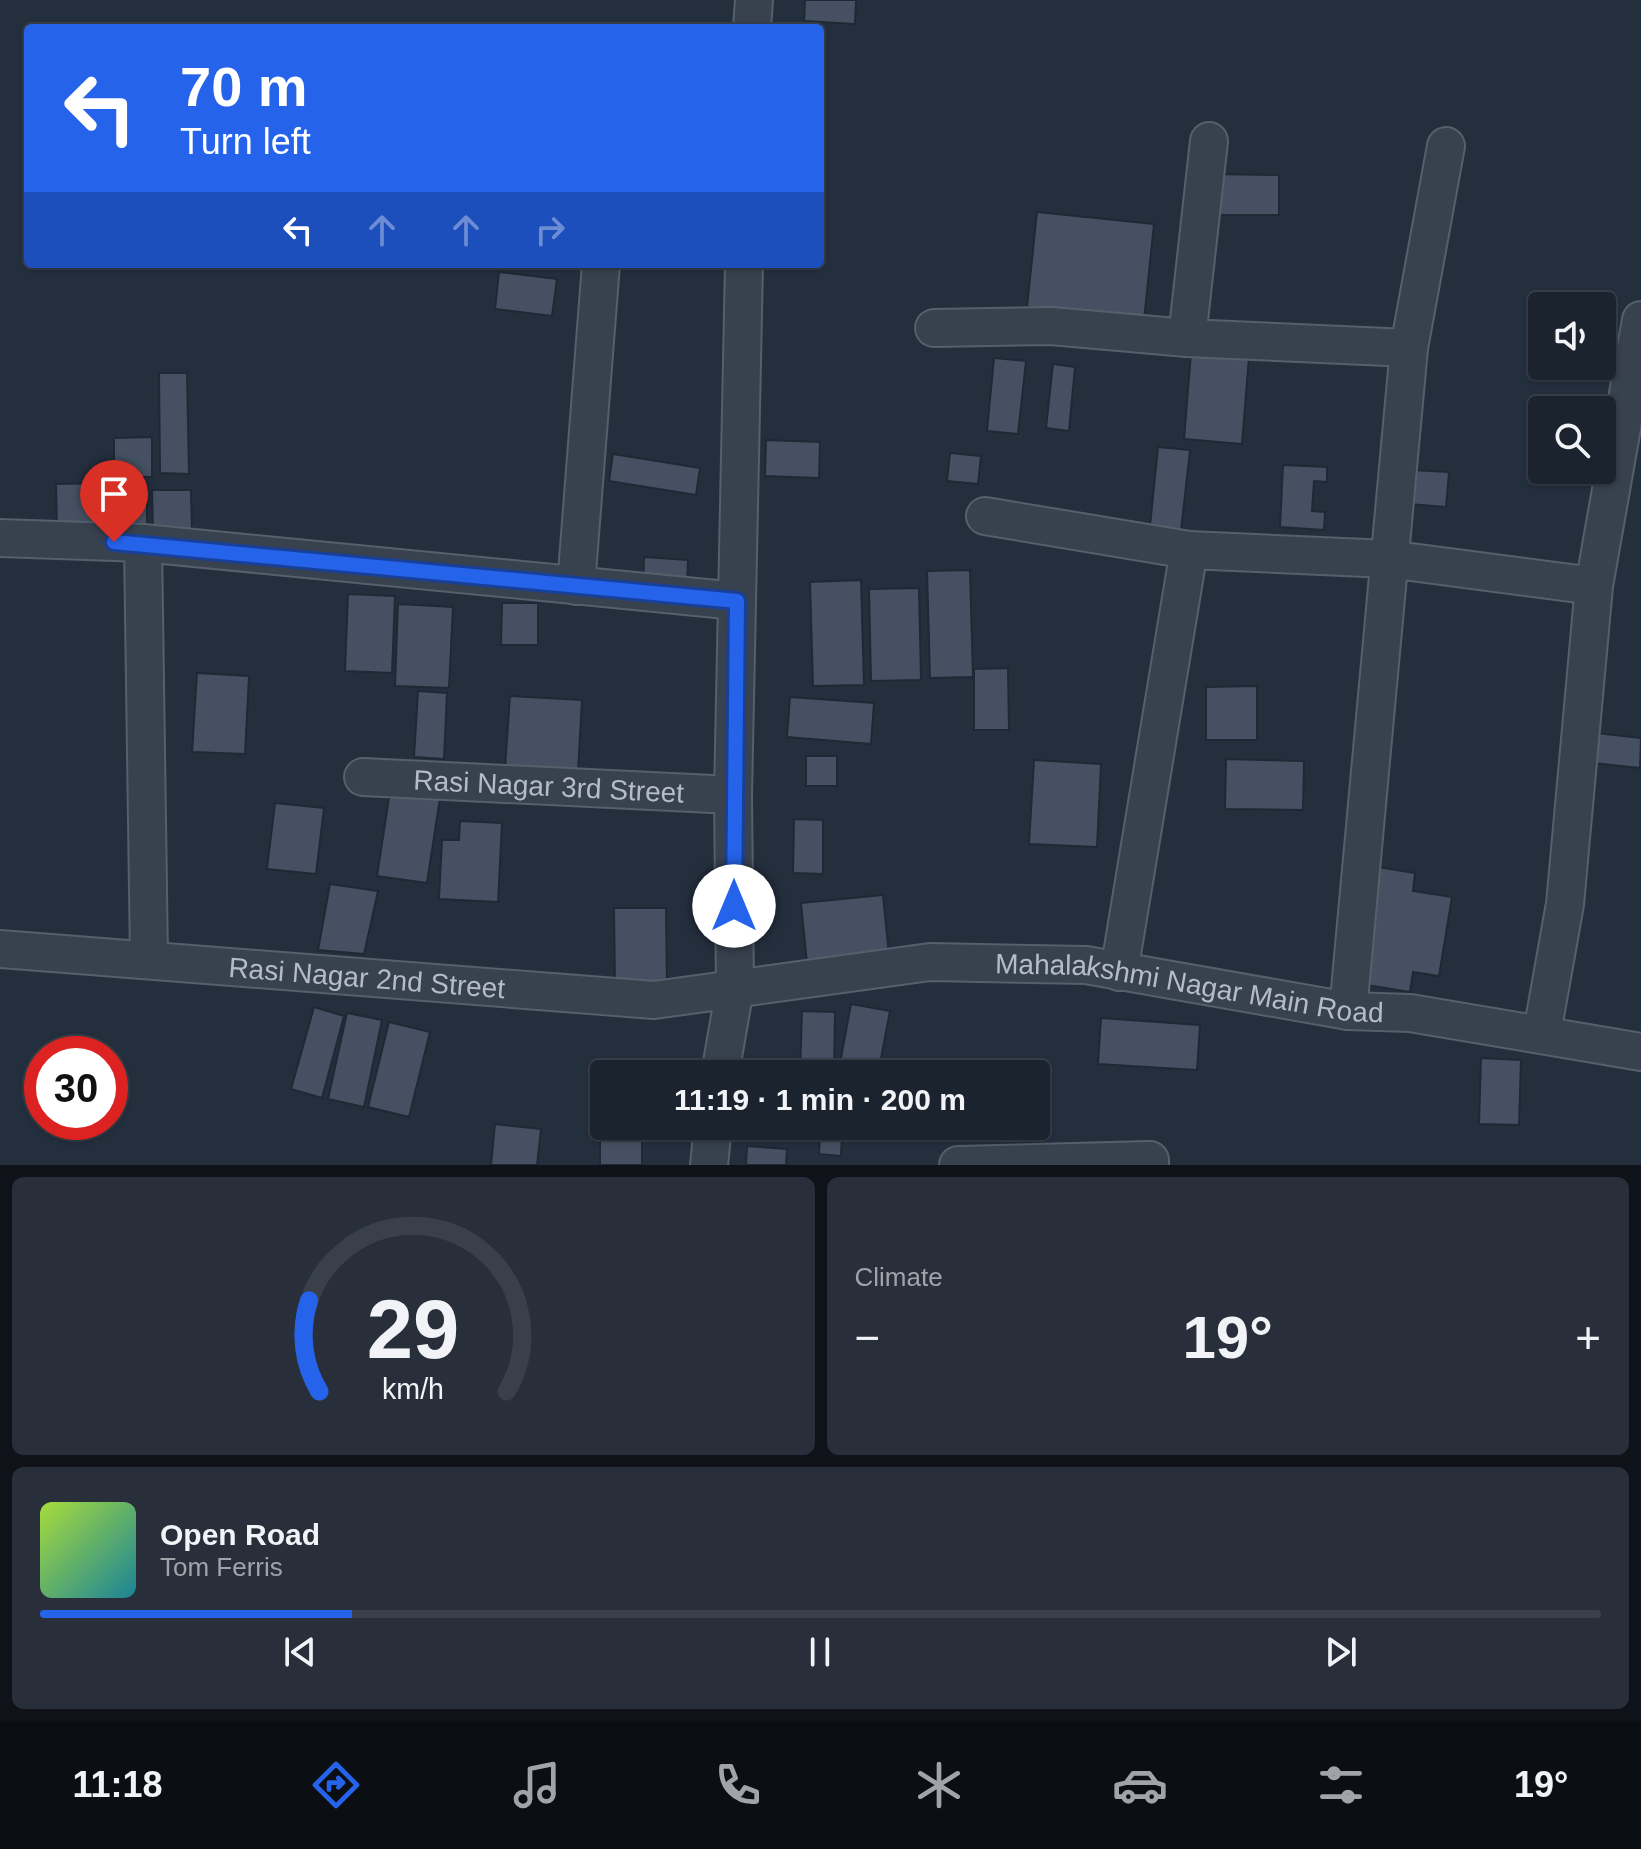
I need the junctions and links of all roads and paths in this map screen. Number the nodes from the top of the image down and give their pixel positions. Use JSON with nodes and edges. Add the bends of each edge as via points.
{"nodes":[{"id":1,"x":754,"y":0,"type":"edge"},
{"id":2,"x":752,"y":24,"type":"edge"},
{"id":3,"x":1209,"y":141,"type":"dead end"},
{"id":4,"x":1446,"y":146,"type":"dead end"},
{"id":5,"x":601,"y":268,"type":"edge"},
{"id":6,"x":744,"y":268,"type":"edge"},
{"id":7,"x":1641,"y":320,"type":"edge"},
{"id":8,"x":934,"y":328,"type":"dead end"},
{"id":9,"x":1187,"y":338,"type":"junction"},
{"id":10,"x":1409,"y":348,"type":"junction"},
{"id":11,"x":985,"y":516,"type":"dead end"},
{"id":12,"x":0,"y":538,"type":"edge"},
{"id":13,"x":143,"y":543,"type":"junction"},
{"id":14,"x":1189,"y":550,"type":"junction"},
{"id":15,"x":1388,"y":559,"type":"junction"},
{"id":16,"x":576,"y":586,"type":"junction"},
{"id":17,"x":1594,"y":586,"type":"junction"},
{"id":18,"x":737,"y":601,"type":"junction"},
{"id":19,"x":363,"y":777,"type":"dead end"},
{"id":20,"x":733,"y":795,"type":"junction"},
{"id":21,"x":0,"y":949,"type":"edge"},
{"id":22,"x":149,"y":959,"type":"junction"},
{"id":23,"x":1119,"y":972,"type":"junction"},
{"id":24,"x":735,"y":988,"type":"junction"},
{"id":25,"x":1348,"y":1011,"type":"junction"},
{"id":26,"x":1542,"y":1033,"type":"junction"},
{"id":27,"x":1641,"y":1052,"type":"edge"},
{"id":28,"x":722,"y":1060,"type":"edge"},
{"id":29,"x":712,"y":1140,"type":"edge"},
{"id":30,"x":709,"y":1165,"type":"edge"},
{"id":31,"x":958,"y":1165,"type":"edge"},
{"id":32,"x":1150,"y":1165,"type":"edge"}],
"edges":[{"from":1,"to":2,"type":"street"},
{"from":3,"to":9,"type":"street"},
{"from":4,"to":10,"type":"street"},
{"from":5,"to":16,"type":"street"},
{"from":6,"to":18,"type":"street"},
{"from":7,"to":17,"type":"street"},
{"from":8,"to":9,"type":"street","via":[[1051,326]]},
{"from":9,"to":10,"type":"street"},
{"from":10,"to":15,"type":"street"},
{"from":11,"to":14,"type":"street"},
{"from":12,"to":13,"type":"street"},
{"from":13,"to":16,"type":"street"},
{"from":13,"to":22,"type":"street"},
{"from":14,"to":15,"type":"street"},
{"from":14,"to":23,"type":"street"},
{"from":15,"to":17,"type":"street"},
{"from":15,"to":25,"type":"street"},
{"from":16,"to":18,"type":"street"},
{"from":17,"to":26,"type":"street","via":[[1565,904]]},
{"from":18,"to":20,"type":"street"},
{"from":19,"to":20,"type":"street","name":"Rasi Nagar 3rd Street"},
{"from":20,"to":24,"type":"street"},
{"from":21,"to":22,"type":"street","name":"Rasi Nagar 2nd Street"},
{"from":22,"to":24,"type":"street","name":"Rasi Nagar 2nd Street","via":[[654,1000]]},
{"from":23,"to":24,"type":"street","name":"Mahalakshmi Nagar Main Road","via":[[1086,965],[930,962]]},
{"from":23,"to":25,"type":"street","name":"Mahalakshmi Nagar Main Road"},
{"from":24,"to":28,"type":"street"},
{"from":25,"to":26,"type":"street","name":"Mahalakshmi Nagar Main Road","via":[[1410,1013]]},
{"from":26,"to":27,"type":"street","name":"Mahalakshmi Nagar Main Road"},
{"from":29,"to":30,"type":"street"},
{"from":31,"to":32,"type":"street","via":[[1150,1160]]}]}
